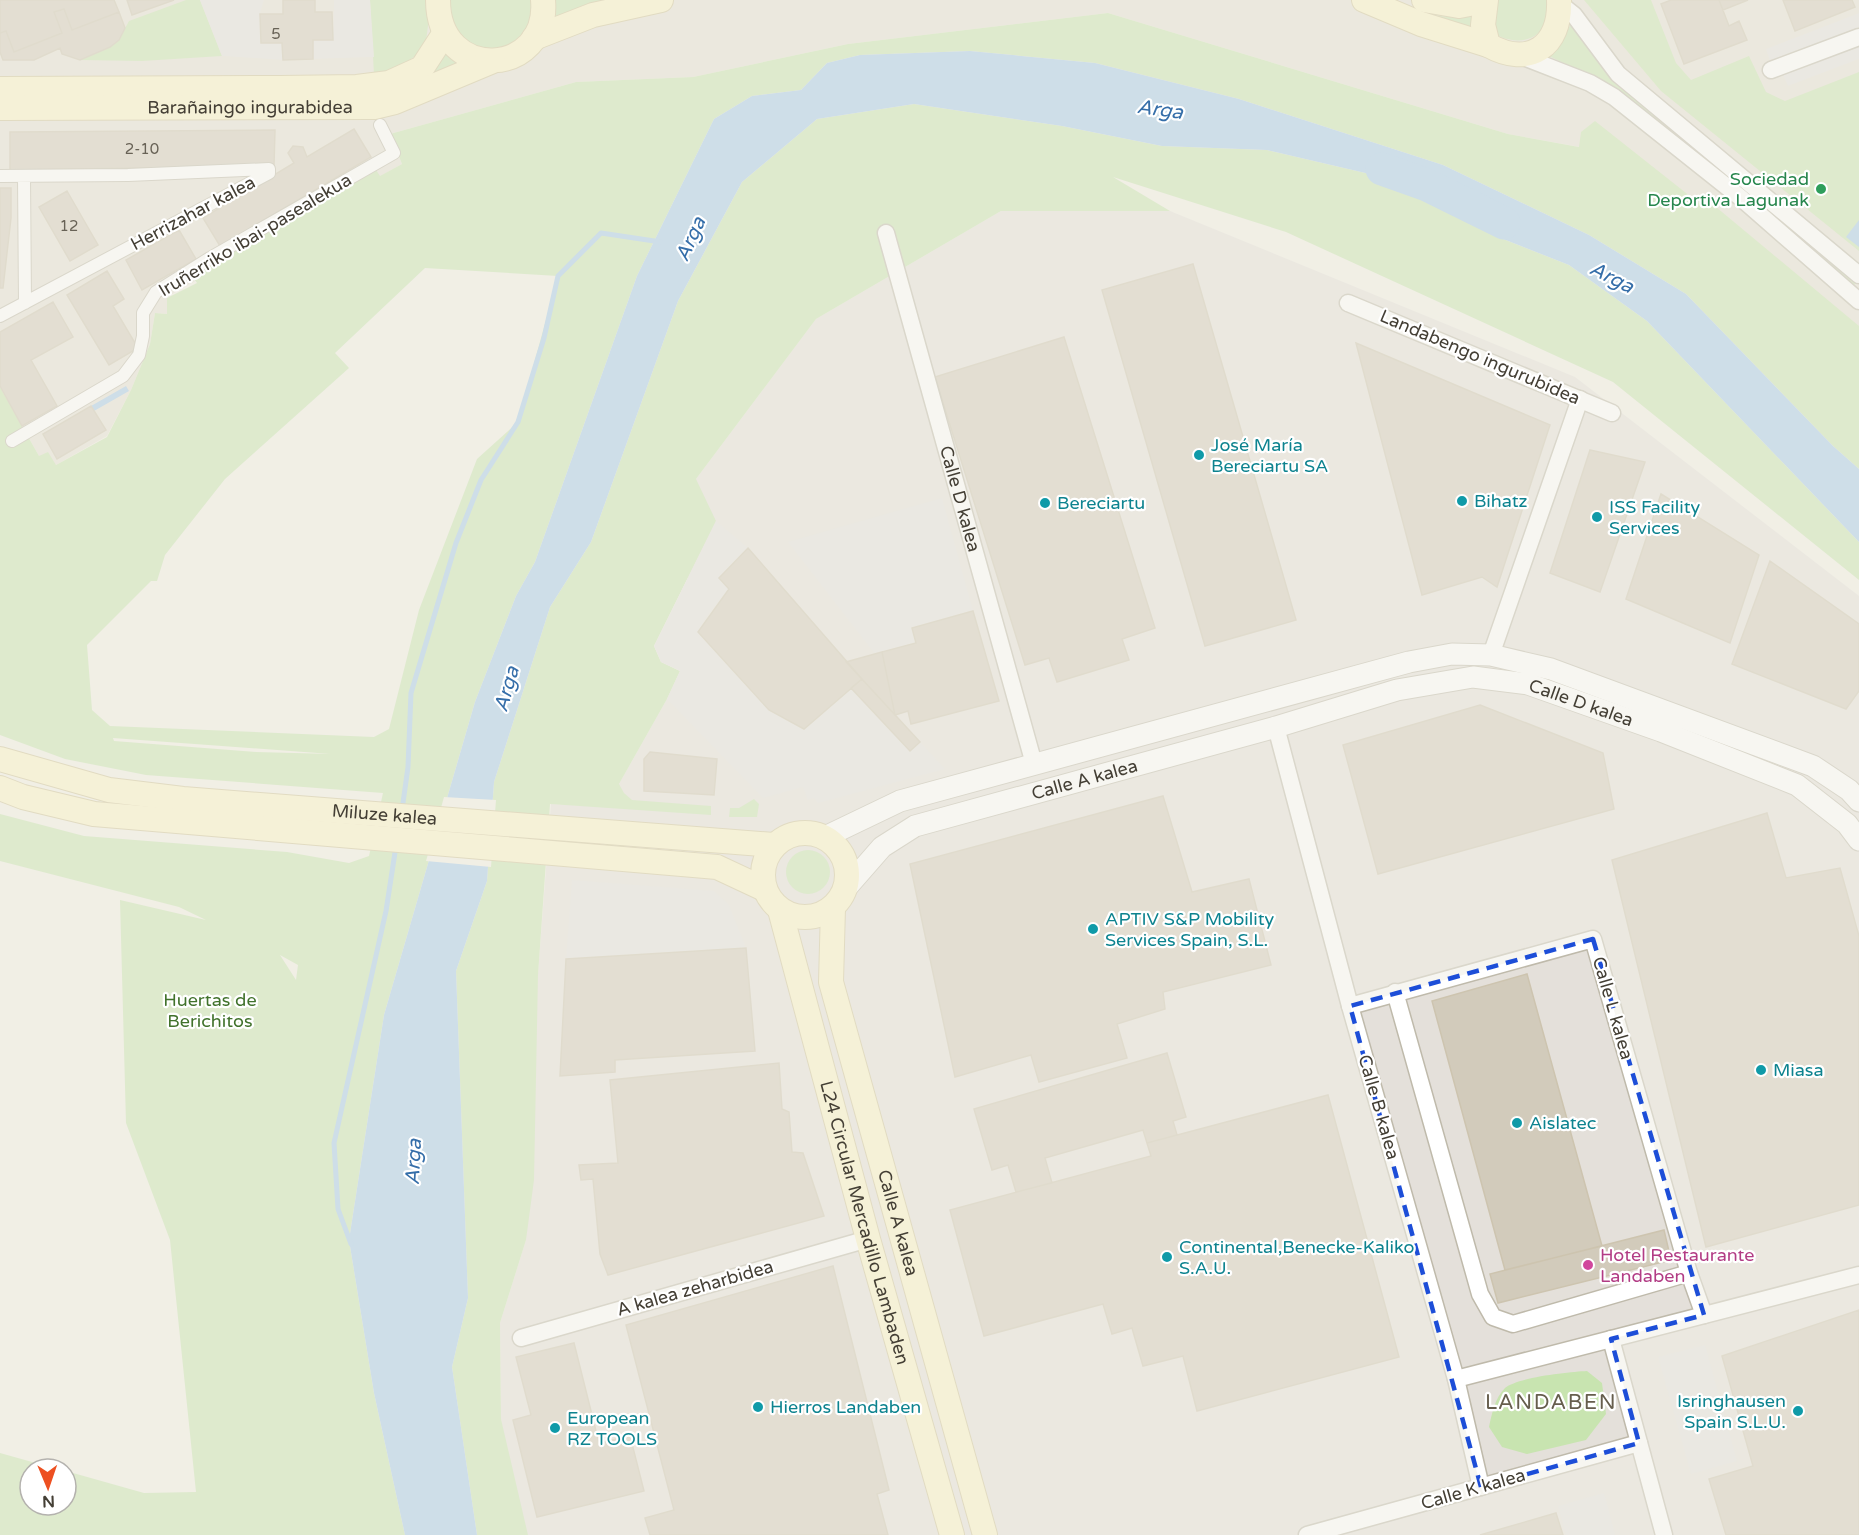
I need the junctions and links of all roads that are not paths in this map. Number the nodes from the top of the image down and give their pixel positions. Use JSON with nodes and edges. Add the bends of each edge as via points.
{"nodes":[{"id":1,"x":438,"y":0,"type":"edge"},
{"id":2,"x":543,"y":0,"type":"edge"},
{"id":3,"x":662,"y":0,"type":"edge"},
{"id":4,"x":1364,"y":0,"type":"edge"},
{"id":5,"x":1424,"y":0,"type":"edge"},
{"id":6,"x":1485,"y":0,"type":"edge"},
{"id":7,"x":1559,"y":2,"type":"edge"},
{"id":8,"x":444,"y":34,"type":"junction"},
{"id":9,"x":1859,"y":37,"type":"edge"},
{"id":10,"x":534,"y":39,"type":"junction"},
{"id":11,"x":1488,"y":45,"type":"junction"},
{"id":12,"x":1521,"y":56,"type":"junction"},
{"id":13,"x":493,"y":61,"type":"junction"},
{"id":14,"x":1771,"y":70,"type":"dead end"},
{"id":15,"x":0,"y":89,"type":"edge"},
{"id":16,"x":0,"y":108,"type":"edge"},
{"id":17,"x":380,"y":125,"type":"dead end"},
{"id":18,"x":0,"y":176,"type":"edge"},
{"id":19,"x":24,"y":176,"type":"junction"},
{"id":20,"x":886,"y":232,"type":"dead end"},
{"id":21,"x":1859,"y":275,"type":"edge"},
{"id":22,"x":1859,"y":301,"type":"edge"},
{"id":23,"x":25,"y":303,"type":"junction"},
{"id":24,"x":1348,"y":303,"type":"dead end"},
{"id":25,"x":0,"y":316,"type":"edge"},
{"id":26,"x":1580,"y":399,"type":"junction"},
{"id":27,"x":1612,"y":413,"type":"dead end"},
{"id":28,"x":12,"y":441,"type":"dead end"},
{"id":29,"x":1491,"y":655,"type":"junction"},
{"id":30,"x":1320,"y":686,"type":"junction"},
{"id":31,"x":1265,"y":701,"type":"joint"},
{"id":32,"x":1189,"y":722,"type":"junction"},
{"id":33,"x":1276,"y":727,"type":"junction"},
{"id":34,"x":0,"y":759,"type":"edge"},
{"id":35,"x":1034,"y":764,"type":"junction"},
{"id":36,"x":0,"y":788,"type":"edge"},
{"id":37,"x":1859,"y":801,"type":"edge"},
{"id":38,"x":825,"y":837,"type":"junction"},
{"id":39,"x":1859,"y":840,"type":"edge"},
{"id":40,"x":774,"y":845,"type":"junction"},
{"id":41,"x":847,"y":887,"type":"junction"},
{"id":42,"x":764,"y":889,"type":"junction"},
{"id":43,"x":832,"y":908,"type":"junction"},
{"id":44,"x":780,"y":910,"type":"junction"},
{"id":45,"x":1395,"y":992,"type":"junction"},
{"id":46,"x":1350,"y":1006,"type":"junction"},
{"id":47,"x":868,"y":1239,"type":"junction"},
{"id":48,"x":1689,"y":1273,"type":"junction"},
{"id":49,"x":1859,"y":1275,"type":"edge"},
{"id":50,"x":1704,"y":1315,"type":"junction"},
{"id":51,"x":521,"y":1338,"type":"dead end"},
{"id":52,"x":1611,"y":1339,"type":"junction"},
{"id":53,"x":1456,"y":1379,"type":"junction"},
{"id":54,"x":1639,"y":1443,"type":"junction"},
{"id":55,"x":1481,"y":1487,"type":"junction"},
{"id":56,"x":953,"y":1534,"type":"edge"},
{"id":57,"x":985,"y":1535,"type":"edge"},
{"id":58,"x":1307,"y":1535,"type":"edge"},
{"id":59,"x":1664,"y":1535,"type":"edge"}],
"edges":[{"from":1,"to":8,"type":"main road"},
{"from":2,"to":10,"type":"main road","via":[[541,25]]},
{"from":3,"to":10,"type":"main road","via":[[593,15]]},
{"from":4,"to":11,"type":"main road","via":[[1421,24]]},
{"from":5,"to":6,"type":"main road","via":[[1459,6]]},
{"from":6,"to":11,"type":"main road","via":[[1483,24]]},
{"from":7,"to":12,"type":"main road","via":[[1555,34],[1538,50]]},
{"from":7,"to":21,"type":"street","via":[[1574,15],[1618,74]]},
{"from":8,"to":13,"type":"main road","via":[[464,55]]},
{"from":8,"to":15,"type":"main road","name":"Barañaingo ingurabidea","via":[[422,68],[379,85]]},
{"from":9,"to":14,"type":"street"},
{"from":10,"to":13,"type":"main road","name":"Barañaingo ingurabidea","via":[[509,58]]},
{"from":11,"to":12,"type":"main road","via":[[1503,54]]},
{"from":12,"to":22,"type":"street","via":[[1590,82],[1614,97],[1741,198]]},
{"from":13,"to":16,"type":"main road","name":"Barañaingo ingurabidea","via":[[374,107]]},
{"from":17,"to":28,"type":"street","name":"Iruñerriko ibai-pasealekua","via":[[394,153],[156,292],[143,313],[139,355],[123,376]]},
{"from":18,"to":19,"type":"street","name":"Herrizahar kalea"},
{"from":19,"to":23,"type":"street"},
{"from":19,"to":23,"type":"street","name":"Herrizahar kalea","via":[[269,169],[269,173]]},
{"from":20,"to":35,"type":"street","name":"Calle D kalea"},
{"from":23,"to":25,"type":"street","name":"Herrizahar kalea"},
{"from":24,"to":26,"type":"street","name":"Landabengo ingurubidea"},
{"from":26,"to":27,"type":"street","name":"Landabengo ingurubidea"},
{"from":26,"to":29,"type":"street"},
{"from":29,"to":30,"type":"street","name":"Calle D kalea","via":[[1452,654]]},
{"from":29,"to":37,"type":"street","name":"Calle D kalea","via":[[1551,669],[1813,766]]},
{"from":30,"to":31,"type":"street","name":"Calle D kalea"},
{"from":30,"to":33,"type":"street","via":[[1313,698],[1283,706]]},
{"from":31,"to":32,"type":"street","name":"Calle A kalea"},
{"from":32,"to":33,"type":"street","via":[[1218,722],[1257,713]]},
{"from":32,"to":35,"type":"street","name":"Calle A kalea"},
{"from":33,"to":39,"type":"street","name":"Calle D kalea","via":[[1398,690],[1473,677],[1528,684],[1797,785],[1847,824]]},
{"from":33,"to":41,"type":"street","name":"Calle A kalea","via":[[915,826],[882,848]]},
{"from":33,"to":46,"type":"street","name":"Calle B kalea"},
{"from":34,"to":40,"type":"main road","name":"Miluze kalea","via":[[109,789],[183,799]]},
{"from":35,"to":38,"type":"street","name":"Calle A kalea","via":[[900,801]]},
{"from":36,"to":42,"type":"main road","name":"Miluze kalea","via":[[94,814],[717,867]]},
{"from":38,"to":40,"type":"main road","via":[[797,833]]},
{"from":38,"to":41,"type":"main road","via":[[845,858]]},
{"from":40,"to":42,"type":"main road","via":[[763,866]]},
{"from":41,"to":43,"type":"main road"},
{"from":42,"to":44,"type":"main road"},
{"from":43,"to":44,"type":"main road","via":[[806,918]]},
{"from":43,"to":57,"type":"main road","name":"Calle A kalea","via":[[831,982]]},
{"from":44,"to":47,"type":"main road","name":"L24 Circular Mercadillo Lambaden"},
{"from":45,"to":46,"type":"street","name":"Calle L kalea"},
{"from":45,"to":48,"type":"street","via":[[1480,1294],[1493,1317],[1513,1324]]},
{"from":45,"to":48,"type":"street","name":"Calle L kalea","via":[[1593,939]]},
{"from":46,"to":53,"type":"street","name":"Calle B kalea"},
{"from":47,"to":51,"type":"street","name":"A kalea zeharbidea"},
{"from":47,"to":56,"type":"main road","name":"L24 Circular Mercadillo Lambaden"},
{"from":48,"to":50,"type":"street","name":"Calle L kalea"},
{"from":49,"to":50,"type":"street"},
{"from":50,"to":52,"type":"street"},
{"from":52,"to":53,"type":"street"},
{"from":52,"to":54,"type":"street"},
{"from":53,"to":55,"type":"street","name":"Calle B kalea"},
{"from":54,"to":55,"type":"street","name":"Calle K kalea"},
{"from":54,"to":59,"type":"street"},
{"from":55,"to":58,"type":"street","name":"Calle K kalea"}]}
